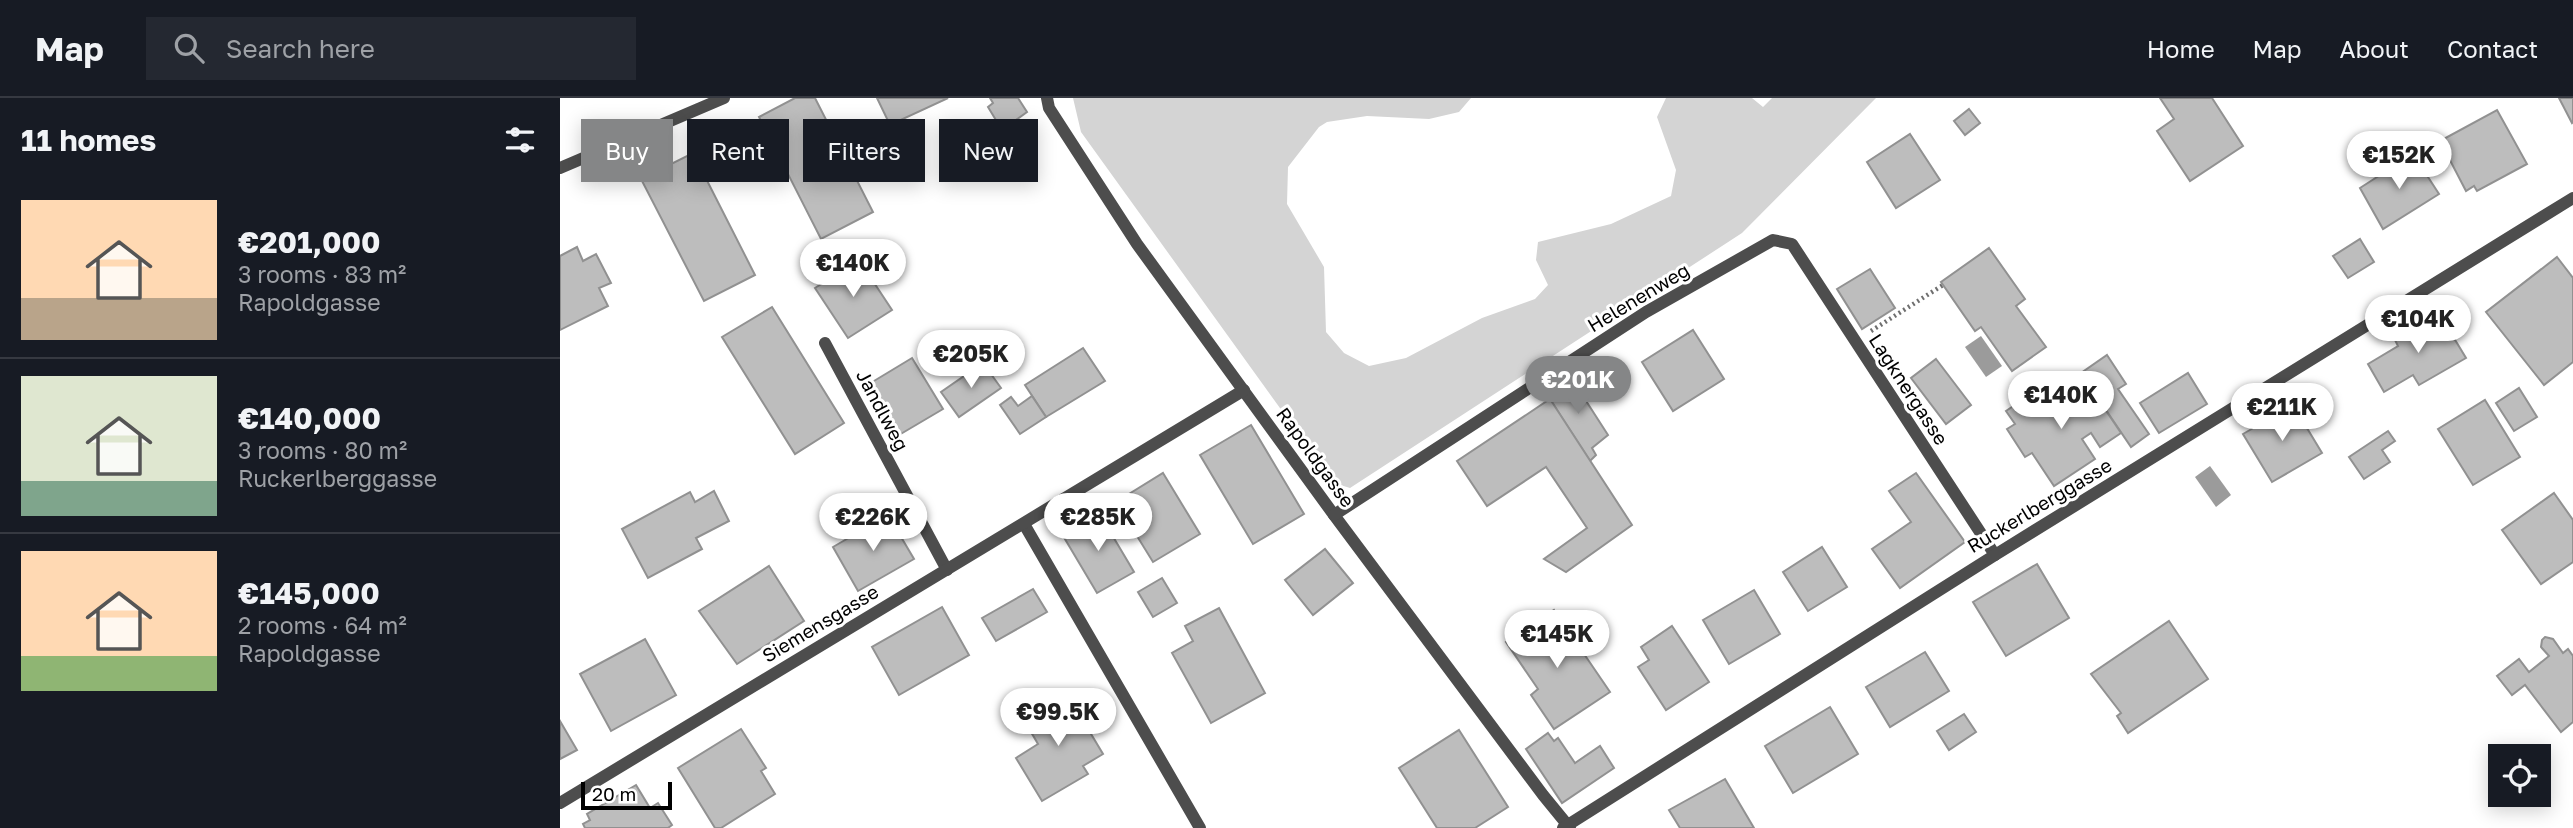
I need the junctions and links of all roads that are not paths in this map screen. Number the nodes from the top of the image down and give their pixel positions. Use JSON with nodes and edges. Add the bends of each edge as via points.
{"nodes":[{"id":1,"x":724,"y":98,"type":"edge"},
{"id":2,"x":1047,"y":98,"type":"edge"},
{"id":3,"x":560,"y":168,"type":"edge"},
{"id":4,"x":2572,"y":201,"type":"edge"},
{"id":5,"x":1792,"y":244,"type":"joint"},
{"id":6,"x":825,"y":343,"type":"dead end"},
{"id":7,"x":1244,"y":390,"type":"junction"},
{"id":8,"x":1334,"y":515,"type":"junction"},
{"id":9,"x":1024,"y":524,"type":"junction"},
{"id":10,"x":1995,"y":555,"type":"junction"},
{"id":11,"x":947,"y":570,"type":"junction"},
{"id":12,"x":560,"y":803,"type":"edge"},
{"id":13,"x":1568,"y":827,"type":"edge"},
{"id":14,"x":1200,"y":828,"type":"edge"}],
"edges":[{"from":1,"to":3,"type":"street"},
{"from":2,"to":7,"type":"street","name":"Rapoldgasse","via":[[1049,108],[1137,244]]},
{"from":4,"to":10,"type":"street","name":"Ruckerlberggasse"},
{"from":5,"to":8,"type":"street","name":"Helenenweg","via":[[1773,240],[1647,312]]},
{"from":5,"to":10,"type":"street","name":"Lagknergasse"},
{"from":6,"to":11,"type":"street","name":"Jandlweg"},
{"from":7,"to":8,"type":"street","name":"Rapoldgasse"},
{"from":7,"to":9,"type":"street","name":"Siemensgasse"},
{"from":8,"to":13,"type":"street","name":"Rapoldgasse"},
{"from":9,"to":11,"type":"street","name":"Siemensgasse"},
{"from":9,"to":14,"type":"street"},
{"from":10,"to":13,"type":"street","name":"Ruckerlberggasse"},
{"from":11,"to":12,"type":"street","name":"Siemensgasse"}]}
